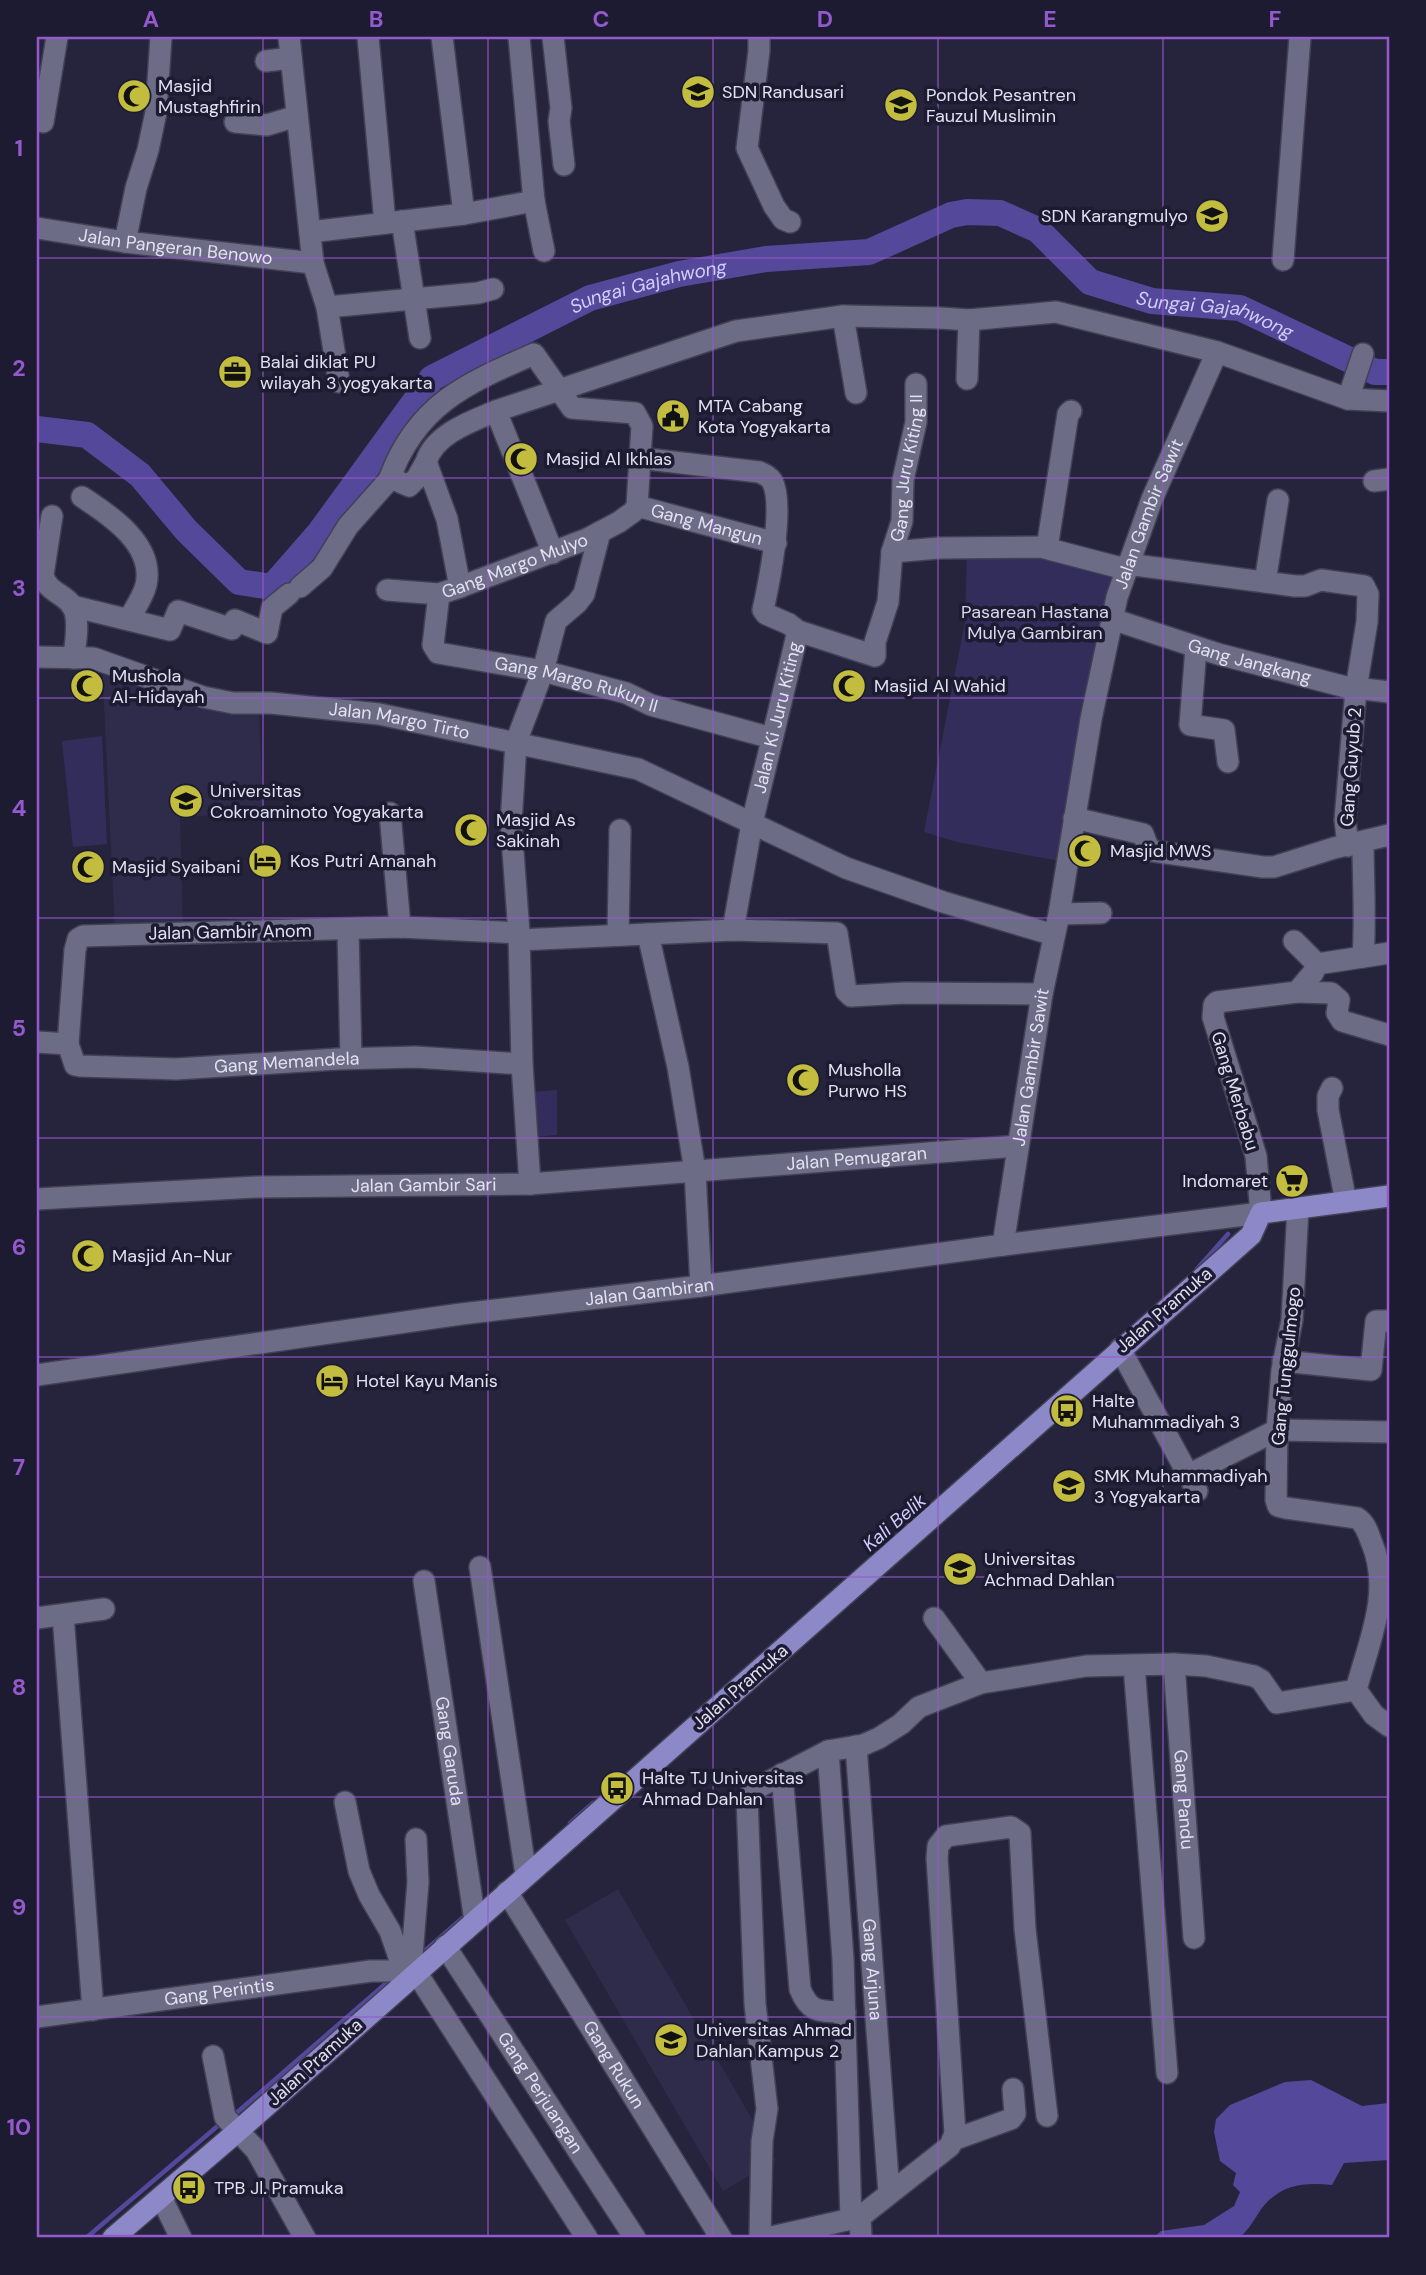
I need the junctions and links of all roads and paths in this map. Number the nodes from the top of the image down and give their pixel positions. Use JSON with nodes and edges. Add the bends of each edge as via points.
{"nodes":[{"id":1,"x":57,"y":37,"type":"edge"},
{"id":2,"x":161,"y":37,"type":"edge"},
{"id":3,"x":368,"y":37,"type":"edge"},
{"id":4,"x":442,"y":37,"type":"edge"},
{"id":5,"x":519,"y":37,"type":"edge"},
{"id":6,"x":553,"y":37,"type":"edge"},
{"id":7,"x":759,"y":37,"type":"edge"},
{"id":8,"x":1300,"y":37,"type":"edge"},
{"id":9,"x":290,"y":47,"type":"edge"},
{"id":10,"x":266,"y":61,"type":"dead end"},
{"id":11,"x":297,"y":116,"type":"junction"},
{"id":12,"x":43,"y":122,"type":"dead end"},
{"id":13,"x":234,"y":122,"type":"dead end"},
{"id":14,"x":564,"y":165,"type":"dead end"},
{"id":15,"x":534,"y":201,"type":"junction"},
{"id":16,"x":464,"y":214,"type":"junction"},
{"id":17,"x":394,"y":222,"type":"junction"},
{"id":18,"x":790,"y":222,"type":"dead end"},
{"id":19,"x":37,"y":228,"type":"edge"},
{"id":20,"x":310,"y":232,"type":"junction"},
{"id":21,"x":125,"y":242,"type":"junction"},
{"id":22,"x":544,"y":251,"type":"dead end"},
{"id":23,"x":1283,"y":260,"type":"dead end"},
{"id":24,"x":313,"y":262,"type":"junction"},
{"id":25,"x":493,"y":289,"type":"dead end"},
{"id":26,"x":412,"y":298,"type":"junction"},
{"id":27,"x":327,"y":307,"type":"junction"},
{"id":28,"x":843,"y":316,"type":"junction"},
{"id":29,"x":969,"y":320,"type":"junction"},
{"id":30,"x":420,"y":338,"type":"dead end"},
{"id":31,"x":1217,"y":352,"type":"junction"},
{"id":32,"x":1362,"y":356,"type":"dead end"},
{"id":33,"x":967,"y":379,"type":"dead end"},
{"id":34,"x":339,"y":382,"type":"dead end"},
{"id":35,"x":916,"y":384,"type":"dead end"},
{"id":36,"x":560,"y":389,"type":"junction"},
{"id":37,"x":856,"y":393,"type":"dead end"},
{"id":38,"x":1348,"y":397,"type":"junction"},
{"id":39,"x":1389,"y":401,"type":"edge"},
{"id":40,"x":496,"y":411,"type":"junction"},
{"id":41,"x":1071,"y":411,"type":"dead end"},
{"id":42,"x":639,"y":457,"type":"junction"},
{"id":43,"x":426,"y":462,"type":"junction"},
{"id":44,"x":389,"y":480,"type":"junction"},
{"id":45,"x":82,"y":497,"type":"dead end"},
{"id":46,"x":1278,"y":500,"type":"dead end"},
{"id":47,"x":637,"y":506,"type":"junction"},
{"id":48,"x":52,"y":516,"type":"dead end"},
{"id":49,"x":600,"y":532,"type":"junction"},
{"id":50,"x":776,"y":543,"type":"junction"},
{"id":51,"x":1047,"y":548,"type":"junction"},
{"id":52,"x":892,"y":552,"type":"junction"},
{"id":53,"x":553,"y":554,"type":"junction"},
{"id":54,"x":1126,"y":566,"type":"junction"},
{"id":55,"x":1265,"y":582,"type":"junction"},
{"id":56,"x":460,"y":587,"type":"junction"},
{"id":57,"x":387,"y":590,"type":"dead end"},
{"id":58,"x":439,"y":594,"type":"junction"},
{"id":59,"x":72,"y":606,"type":"junction"},
{"id":60,"x":129,"y":619,"type":"junction"},
{"id":61,"x":1112,"y":619,"type":"junction"},
{"id":62,"x":798,"y":631,"type":"junction"},
{"id":63,"x":1196,"y":648,"type":"junction"},
{"id":64,"x":37,"y":657,"type":"edge"},
{"id":65,"x":74,"y":658,"type":"junction"},
{"id":66,"x":543,"y":671,"type":"junction"},
{"id":67,"x":1356,"y":689,"type":"junction"},
{"id":68,"x":1389,"y":692,"type":"edge"},
{"id":69,"x":772,"y":738,"type":"junction"},
{"id":70,"x":516,"y":741,"type":"junction"},
{"id":71,"x":1228,"y":762,"type":"dead end"},
{"id":72,"x":390,"y":813,"type":"dead end"},
{"id":73,"x":1074,"y":818,"type":"junction"},
{"id":74,"x":752,"y":823,"type":"junction"},
{"id":75,"x":620,"y":830,"type":"dead end"},
{"id":76,"x":1389,"y":835,"type":"edge"},
{"id":77,"x":1356,"y":844,"type":"junction"},
{"id":78,"x":1101,"y":913,"type":"dead end"},
{"id":79,"x":1056,"y":925,"type":"junction"},
{"id":80,"x":400,"y":927,"type":"junction"},
{"id":81,"x":348,"y":929,"type":"junction"},
{"id":82,"x":733,"y":930,"type":"junction"},
{"id":83,"x":648,"y":934,"type":"junction"},
{"id":84,"x":618,"y":935,"type":"junction"},
{"id":85,"x":519,"y":936,"type":"junction"},
{"id":86,"x":1294,"y":941,"type":"dead end"},
{"id":87,"x":1389,"y":953,"type":"edge"},
{"id":88,"x":1363,"y":957,"type":"junction"},
{"id":89,"x":1317,"y":964,"type":"junction"},
{"id":90,"x":1297,"y":992,"type":"junction"},
{"id":91,"x":1042,"y":994,"type":"junction"},
{"id":92,"x":1389,"y":1035,"type":"edge"},
{"id":93,"x":37,"y":1042,"type":"edge"},
{"id":94,"x":68,"y":1045,"type":"junction"},
{"id":95,"x":351,"y":1058,"type":"junction"},
{"id":96,"x":522,"y":1064,"type":"junction"},
{"id":97,"x":1332,"y":1088,"type":"dead end"},
{"id":98,"x":1018,"y":1146,"type":"junction"},
{"id":99,"x":695,"y":1171,"type":"junction"},
{"id":100,"x":530,"y":1184,"type":"junction"},
{"id":101,"x":1389,"y":1196,"type":"edge"},
{"id":102,"x":37,"y":1199,"type":"edge"},
{"id":103,"x":1346,"y":1202,"type":"junction"},
{"id":104,"x":1298,"y":1208,"type":"junction"},
{"id":105,"x":1261,"y":1213,"type":"junction"},
{"id":106,"x":1003,"y":1245,"type":"junction"},
{"id":107,"x":701,"y":1286,"type":"junction"},
{"id":108,"x":1389,"y":1321,"type":"edge"},
{"id":109,"x":1120,"y":1349,"type":"junction"},
{"id":110,"x":1283,"y":1361,"type":"junction"},
{"id":111,"x":37,"y":1375,"type":"edge"},
{"id":112,"x":1277,"y":1430,"type":"junction"},
{"id":113,"x":1389,"y":1432,"type":"edge"},
{"id":114,"x":480,"y":1567,"type":"dead end"},
{"id":115,"x":424,"y":1581,"type":"dead end"},
{"id":116,"x":104,"y":1609,"type":"dead end"},
{"id":117,"x":63,"y":1615,"type":"junction"},
{"id":118,"x":37,"y":1618,"type":"edge"},
{"id":119,"x":934,"y":1618,"type":"dead end"},
{"id":120,"x":1174,"y":1664,"type":"junction"},
{"id":121,"x":1134,"y":1666,"type":"junction"},
{"id":122,"x":981,"y":1683,"type":"junction"},
{"id":123,"x":1356,"y":1690,"type":"junction"},
{"id":124,"x":1389,"y":1726,"type":"edge"},
{"id":125,"x":856,"y":1746,"type":"junction"},
{"id":126,"x":828,"y":1751,"type":"junction"},
{"id":127,"x":782,"y":1774,"type":"junction"},
{"id":128,"x":345,"y":1802,"type":"dead end"},
{"id":129,"x":416,"y":1839,"type":"dead end"},
{"id":130,"x":526,"y":1875,"type":"junction"},
{"id":131,"x":507,"y":1892,"type":"junction"},
{"id":132,"x":475,"y":1921,"type":"junction"},
{"id":133,"x":1194,"y":1938,"type":"dead end"},
{"id":134,"x":445,"y":1946,"type":"junction"},
{"id":135,"x":408,"y":1968,"type":"junction"},
{"id":136,"x":93,"y":2010,"type":"junction"},
{"id":137,"x":845,"y":2012,"type":"junction"},
{"id":138,"x":37,"y":2017,"type":"edge"},
{"id":139,"x":213,"y":2056,"type":"dead end"},
{"id":140,"x":1167,"y":2073,"type":"dead end"},
{"id":141,"x":1013,"y":2089,"type":"dead end"},
{"id":142,"x":1047,"y":2116,"type":"dead end"},
{"id":143,"x":238,"y":2131,"type":"junction"},
{"id":144,"x":953,"y":2140,"type":"junction"},
{"id":145,"x":889,"y":2193,"type":"junction"},
{"id":146,"x":162,"y":2197,"type":"junction"},
{"id":147,"x":857,"y":2225,"type":"edge"},
{"id":148,"x":113,"y":2238,"type":"edge"},
{"id":149,"x":181,"y":2238,"type":"edge"},
{"id":150,"x":305,"y":2238,"type":"edge"},
{"id":151,"x":587,"y":2238,"type":"edge"},
{"id":152,"x":635,"y":2238,"type":"edge"},
{"id":153,"x":721,"y":2238,"type":"edge"},
{"id":154,"x":760,"y":2238,"type":"edge"},
{"id":155,"x":767,"y":2238,"type":"edge"}],
"edges":[{"from":1,"to":12,"type":"street"},
{"from":2,"to":21,"type":"street","via":[[156,112]]},
{"from":3,"to":17,"type":"street"},
{"from":4,"to":16,"type":"street"},
{"from":5,"to":15,"type":"street"},
{"from":6,"to":14,"type":"street"},
{"from":7,"to":18,"type":"street","via":[[747,148],[774,206]]},
{"from":8,"to":23,"type":"street"},
{"from":9,"to":10,"type":"street"},
{"from":9,"to":11,"type":"street"},
{"from":11,"to":13,"type":"street","via":[[274,124]]},
{"from":11,"to":20,"type":"street"},
{"from":15,"to":16,"type":"street"},
{"from":15,"to":22,"type":"street"},
{"from":16,"to":17,"type":"street"},
{"from":17,"to":20,"type":"street"},
{"from":17,"to":26,"type":"street"},
{"from":19,"to":21,"type":"street","name":"Jalan Pangeran Benowo"},
{"from":20,"to":24,"type":"street"},
{"from":21,"to":24,"type":"street","name":"Jalan Pangeran Benowo"},
{"from":24,"to":27,"type":"street"},
{"from":25,"to":26,"type":"street"},
{"from":26,"to":27,"type":"street"},
{"from":26,"to":30,"type":"street"},
{"from":27,"to":34,"type":"street"},
{"from":28,"to":29,"type":"street"},
{"from":28,"to":36,"type":"street","via":[[736,331]]},
{"from":28,"to":37,"type":"street"},
{"from":29,"to":31,"type":"street","via":[[1056,312]]},
{"from":29,"to":33,"type":"street"},
{"from":31,"to":38,"type":"street"},
{"from":31,"to":54,"type":"street","name":"Jalan Gambir Sawit"},
{"from":32,"to":38,"type":"street"},
{"from":35,"to":52,"type":"street","name":"Gang Juru Kiting II","via":[[916,422],[904,480],[902,521]]},
{"from":36,"to":40,"type":"street"},
{"from":36,"to":42,"type":"street","via":[[572,408],[635,413],[642,426]]},
{"from":36,"to":44,"type":"street","via":[[534,354],[484,375],[432,410],[411,434]]},
{"from":38,"to":39,"type":"street"},
{"from":40,"to":43,"type":"street","via":[[442,439]]},
{"from":40,"to":53,"type":"street"},
{"from":41,"to":51,"type":"street"},
{"from":42,"to":47,"type":"street"},
{"from":42,"to":50,"type":"street","via":[[759,472],[768,477],[775,496]]},
{"from":43,"to":44,"type":"street","via":[[409,486]]},
{"from":43,"to":56,"type":"street","via":[[447,519]]},
{"from":44,"to":60,"type":"street","via":[[348,526],[322,569],[272,608],[267,633],[235,620],[232,629],[178,611],[170,630]]},
{"from":45,"to":60,"type":"street","via":[[131,534],[141,552],[147,583]]},
{"from":46,"to":55,"type":"street"},
{"from":47,"to":49,"type":"street","name":"Gang Margo Mulyo"},
{"from":47,"to":50,"type":"street","name":"Gang Mangun"},
{"from":48,"to":59,"type":"street","via":[[44,583]]},
{"from":49,"to":53,"type":"street","name":"Gang Margo Mulyo"},
{"from":49,"to":66,"type":"street","via":[[584,594],[556,621]]},
{"from":50,"to":62,"type":"street","via":[[763,610]]},
{"from":51,"to":52,"type":"street"},
{"from":51,"to":54,"type":"street"},
{"from":52,"to":62,"type":"street","name":"Jalan Ki Juru Kiting","via":[[888,602],[875,656]]},
{"from":53,"to":56,"type":"street","name":"Gang Margo Mulyo"},
{"from":54,"to":55,"type":"street"},
{"from":54,"to":61,"type":"street","name":"Jalan Gambir Sawit"},
{"from":55,"to":67,"type":"street","via":[[1306,586],[1321,580],[1360,584],[1368,591]]},
{"from":56,"to":58,"type":"street","name":"Gang Margo Mulyo"},
{"from":57,"to":58,"type":"street","name":"Gang Margo Mulyo"},
{"from":58,"to":66,"type":"street","name":"Gang Margo Rukun II","via":[[433,645],[438,653]]},
{"from":59,"to":60,"type":"street"},
{"from":59,"to":65,"type":"street"},
{"from":61,"to":63,"type":"street","name":"Gang Jangkang"},
{"from":61,"to":73,"type":"street","name":"Jalan Gambir Sawit"},
{"from":62,"to":69,"type":"street","name":"Jalan Ki Juru Kiting"},
{"from":63,"to":67,"type":"street","name":"Gang Jangkang"},
{"from":63,"to":71,"type":"street","via":[[1190,725],[1224,730]]},
{"from":64,"to":65,"type":"street","name":"Jalan Margo Tirto"},
{"from":65,"to":70,"type":"street","name":"Jalan Margo Tirto","via":[[93,658],[233,704],[271,703],[379,714]]},
{"from":66,"to":69,"type":"street","name":"Gang Margo Rukun II"},
{"from":66,"to":70,"type":"street"},
{"from":67,"to":68,"type":"street","name":"Gang Jangkang"},
{"from":67,"to":77,"type":"street","name":"Gang Guyub 2","via":[[1345,820]]},
{"from":69,"to":74,"type":"street","name":"Jalan Ki Juru Kiting"},
{"from":70,"to":74,"type":"street","name":"Jalan Margo Tirto","via":[[638,769]]},
{"from":70,"to":85,"type":"street","via":[[511,824]]},
{"from":72,"to":80,"type":"street"},
{"from":73,"to":77,"type":"street","via":[[1143,834],[1153,851],[1246,865],[1274,867]]},
{"from":73,"to":79,"type":"street","name":"Jalan Gambir Sawit"},
{"from":74,"to":79,"type":"street","name":"Jalan Margo Tirto","via":[[846,868],[943,902]]},
{"from":74,"to":82,"type":"street","name":"Jalan Ki Juru Kiting"},
{"from":75,"to":84,"type":"street"},
{"from":76,"to":77,"type":"street"},
{"from":77,"to":88,"type":"street","name":"Gang Guyub 2","via":[[1366,910]]},
{"from":78,"to":79,"type":"street","name":"Jalan Margo Tirto"},
{"from":79,"to":91,"type":"street","name":"Jalan Gambir Sawit"},
{"from":80,"to":81,"type":"street","name":"Jalan Gambir Anom"},
{"from":80,"to":85,"type":"street","name":"Jalan Gambir Anom"},
{"from":81,"to":94,"type":"street","name":"Jalan Gambir Anom","via":[[83,936],[75,950]]},
{"from":81,"to":95,"type":"street"},
{"from":82,"to":83,"type":"street","name":"Jalan Gambir Anom"},
{"from":82,"to":91,"type":"street","name":"Jalan Gambir Anom","via":[[837,933],[850,996]]},
{"from":83,"to":84,"type":"street","name":"Jalan Gambir Anom"},
{"from":83,"to":99,"type":"street","via":[[678,1067]]},
{"from":84,"to":85,"type":"street","name":"Jalan Gambir Anom"},
{"from":85,"to":96,"type":"street"},
{"from":86,"to":89,"type":"street"},
{"from":87,"to":88,"type":"street"},
{"from":88,"to":89,"type":"street"},
{"from":89,"to":90,"type":"street"},
{"from":90,"to":92,"type":"street","via":[[1336,995],[1342,1021]]},
{"from":90,"to":105,"type":"street","name":"Gang Merbabu","via":[[1217,1002],[1213,1011],[1256,1156]]},
{"from":91,"to":98,"type":"street","name":"Jalan Gambir Sawit"},
{"from":93,"to":94,"type":"street"},
{"from":94,"to":95,"type":"street","name":"Gang Memandela","via":[[75,1065],[80,1066],[176,1069]]},
{"from":95,"to":96,"type":"street","name":"Gang Memandela"},
{"from":96,"to":100,"type":"street"},
{"from":97,"to":103,"type":"street","via":[[1328,1110]]},
{"from":98,"to":99,"type":"street","name":"Jalan Pemugaran"},
{"from":98,"to":106,"type":"street","name":"Jalan Gambir Sawit"},
{"from":99,"to":100,"type":"street","name":"Jalan Gambir Sari"},
{"from":99,"to":107,"type":"street"},
{"from":100,"to":102,"type":"street","name":"Jalan Gambir Sari","via":[[257,1186]]},
{"from":101,"to":103,"type":"main road"},
{"from":103,"to":104,"type":"main road"},
{"from":104,"to":105,"type":"main road"},
{"from":104,"to":110,"type":"street","name":"Gang Tunggulmogo","via":[[1292,1320]]},
{"from":105,"to":106,"type":"street","name":"Jalan Gambiran"},
{"from":105,"to":109,"type":"main road","name":"Jalan Pramuka","via":[[1251,1235]]},
{"from":106,"to":107,"type":"street","name":"Jalan Gambiran"},
{"from":107,"to":111,"type":"street","name":"Jalan Gambiran","via":[[460,1314]]},
{"from":108,"to":110,"type":"street","via":[[1376,1321],[1371,1370]]},
{"from":109,"to":112,"type":"street","via":[[1193,1483]]},
{"from":109,"to":130,"type":"main road","name":"Jalan Pramuka"},
{"from":110,"to":112,"type":"street","name":"Gang Tunggulmogo"},
{"from":112,"to":113,"type":"street"},
{"from":112,"to":123,"type":"street","name":"Gang Tunggulmogo","via":[[1278,1506],[1357,1518],[1375,1550],[1381,1582],[1378,1614]]},
{"from":114,"to":130,"type":"street"},
{"from":115,"to":132,"type":"street","name":"Gang Garuda"},
{"from":116,"to":117,"type":"street"},
{"from":117,"to":118,"type":"street"},
{"from":117,"to":136,"type":"street"},
{"from":119,"to":122,"type":"street"},
{"from":120,"to":121,"type":"street"},
{"from":120,"to":123,"type":"street","via":[[1254,1676],[1278,1703]]},
{"from":120,"to":133,"type":"street","name":"Gang Pandu"},
{"from":121,"to":122,"type":"street","via":[[1086,1666]]},
{"from":121,"to":140,"type":"street"},
{"from":122,"to":125,"type":"street","via":[[919,1707],[879,1738]]},
{"from":123,"to":124,"type":"street","via":[[1374,1715]]},
{"from":125,"to":126,"type":"street"},
{"from":125,"to":145,"type":"street","name":"Gang Arjuna"},
{"from":126,"to":127,"type":"street"},
{"from":126,"to":137,"type":"street"},
{"from":127,"to":137,"type":"street","via":[[800,1989],[817,2011]]},
{"from":127,"to":154,"type":"street","via":[[753,1790],[747,1799],[755,2004],[767,2109]]},
{"from":128,"to":135,"type":"street","via":[[365,1888]]},
{"from":129,"to":135,"type":"street","via":[[418,1882]]},
{"from":130,"to":131,"type":"main road","name":"Jalan Pramuka"},
{"from":131,"to":132,"type":"main road","name":"Jalan Pramuka"},
{"from":131,"to":153,"type":"street","name":"Gang Rukun"},
{"from":132,"to":134,"type":"main road","name":"Jalan Pramuka"},
{"from":134,"to":135,"type":"main road","name":"Jalan Pramuka"},
{"from":134,"to":152,"type":"street","name":"Gang Perjuangan"},
{"from":135,"to":136,"type":"street","name":"Gang Perintis"},
{"from":135,"to":143,"type":"main road","name":"Jalan Pramuka"},
{"from":135,"to":151,"type":"street"},
{"from":136,"to":138,"type":"street","name":"Gang Perintis"},
{"from":137,"to":147,"type":"street"},
{"from":139,"to":143,"type":"street","via":[[225,2117]]},
{"from":141,"to":144,"type":"street","via":[[1012,2119]]},
{"from":142,"to":144,"type":"street","via":[[1025,1929],[1020,1833],[1011,1827],[946,1836],[937,1858]]},
{"from":143,"to":146,"type":"main road","name":"Jalan Pramuka"},
{"from":143,"to":150,"type":"street","via":[[256,2150]]},
{"from":144,"to":145,"type":"street"},
{"from":145,"to":147,"type":"street"},
{"from":146,"to":148,"type":"main road","name":"Jalan Pramuka"},
{"from":146,"to":149,"type":"street"},
{"from":147,"to":155,"type":"street"}]}
